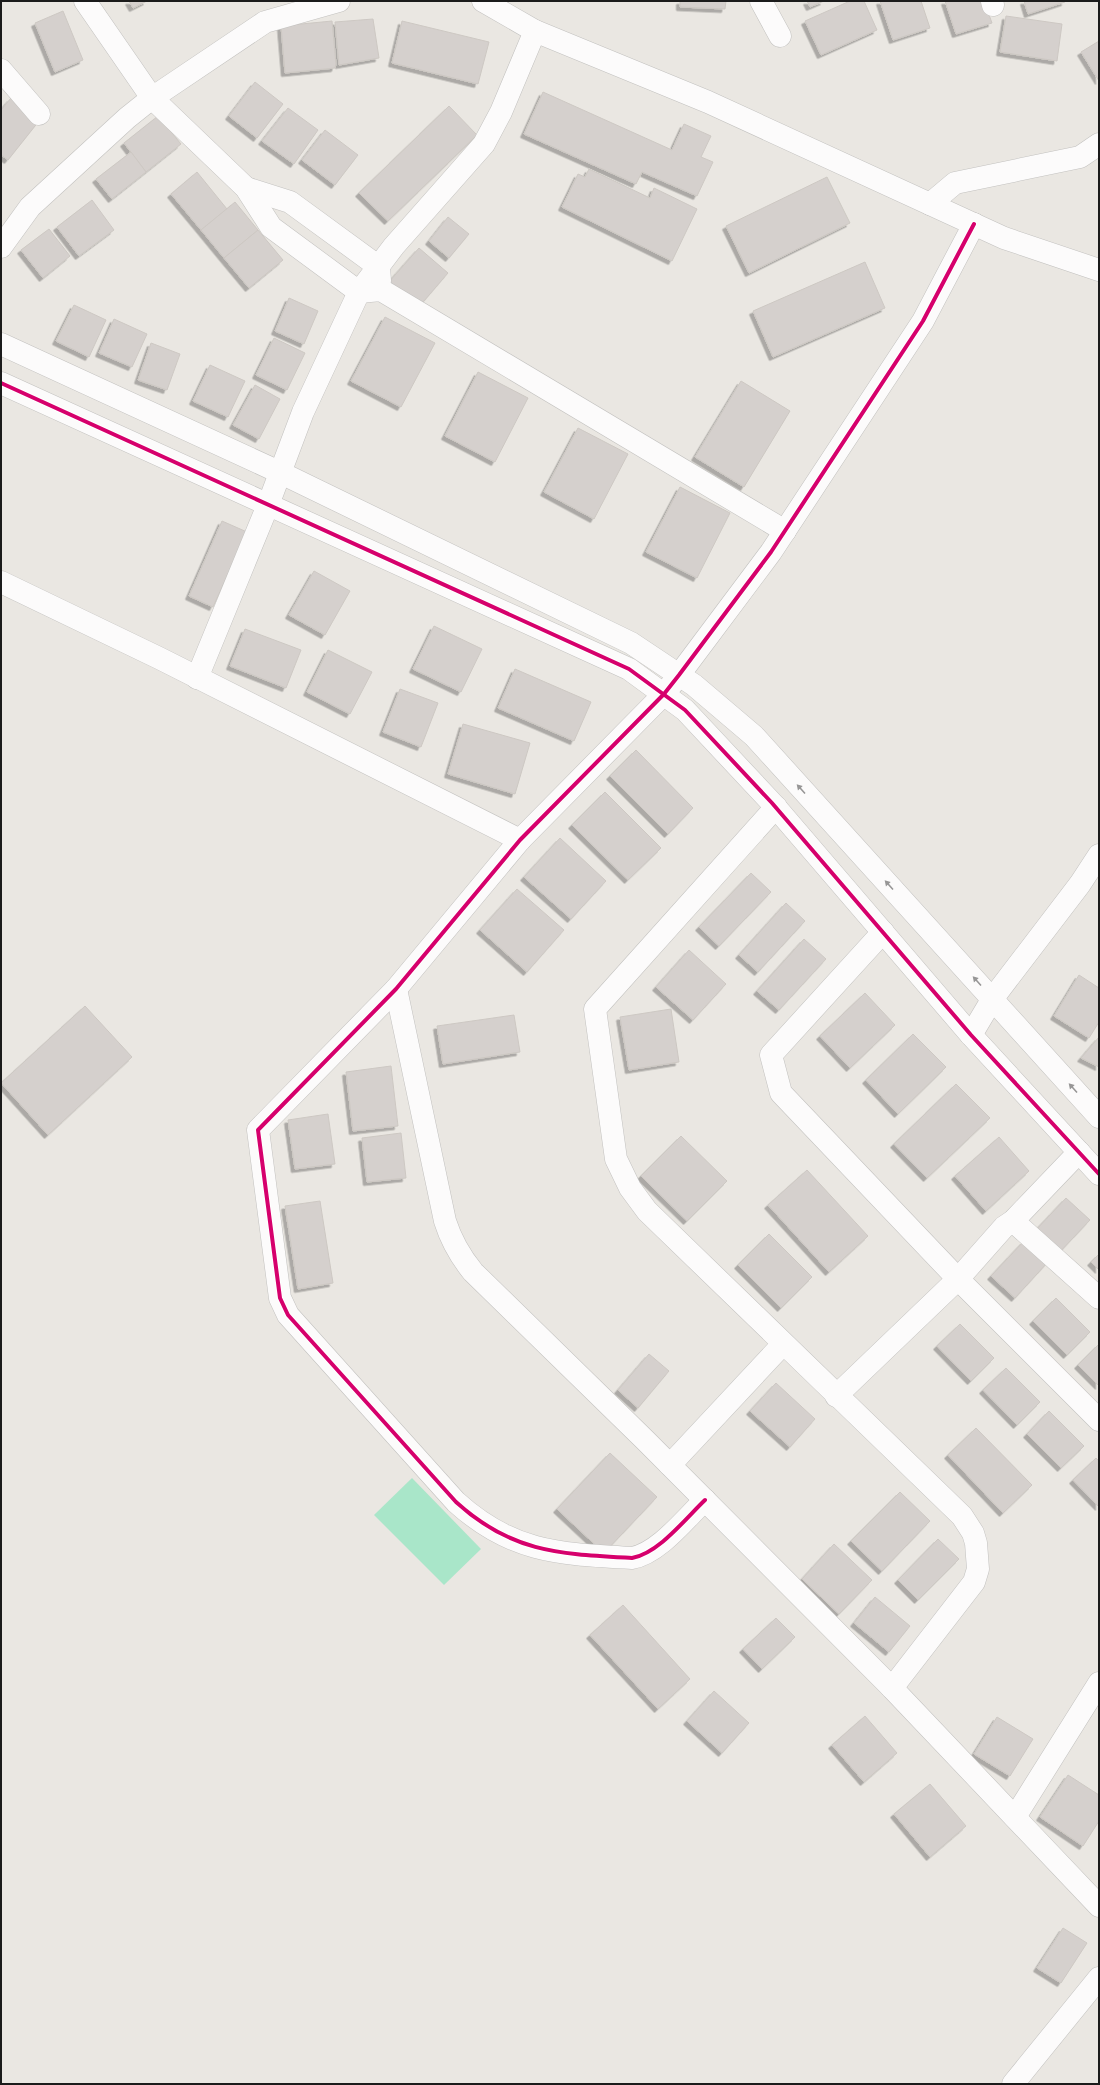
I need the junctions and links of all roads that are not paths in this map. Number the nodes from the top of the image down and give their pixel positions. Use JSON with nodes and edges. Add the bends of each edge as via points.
{"nodes":[{"id":1,"x":85,"y":1,"type":"edge"},
{"id":2,"x":339,"y":1,"type":"edge"},
{"id":3,"x":483,"y":1,"type":"edge"},
{"id":4,"x":761,"y":1,"type":"edge"},
{"id":5,"x":535,"y":31,"type":"junction"},
{"id":6,"x":780,"y":36,"type":"dead end"},
{"id":7,"x":1,"y":70,"type":"edge"},
{"id":8,"x":152,"y":98,"type":"junction"},
{"id":9,"x":39,"y":114,"type":"dead end"},
{"id":10,"x":1099,"y":144,"type":"edge"},
{"id":11,"x":246,"y":188,"type":"junction"},
{"id":12,"x":930,"y":204,"type":"junction"},
{"id":13,"x":10,"y":218,"type":"edge"},
{"id":14,"x":974,"y":224,"type":"junction"},
{"id":15,"x":1,"y":247,"type":"edge"},
{"id":16,"x":379,"y":267,"type":"junction"},
{"id":17,"x":1099,"y":270,"type":"edge"},
{"id":18,"x":381,"y":290,"type":"junction"},
{"id":19,"x":359,"y":292,"type":"junction"},
{"id":20,"x":1,"y":344,"type":"edge"},
{"id":21,"x":1,"y":383,"type":"edge"},
{"id":22,"x":280,"y":472,"type":"junction"},
{"id":23,"x":268,"y":505,"type":"junction"},
{"id":24,"x":785,"y":531,"type":"junction"},
{"id":25,"x":1,"y":582,"type":"edge"},
{"id":26,"x":679,"y":675,"type":"junction"},
{"id":27,"x":198,"y":678,"type":"junction"},
{"id":28,"x":664,"y":694,"type":"junction"},
{"id":29,"x":776,"y":807,"type":"junction"},
{"id":30,"x":520,"y":840,"type":"junction"},
{"id":31,"x":1099,"y":855,"type":"edge"},
{"id":32,"x":883,"y":932,"type":"junction"},
{"id":33,"x":396,"y":989,"type":"junction"},
{"id":34,"x":993,"y":998,"type":"junction"},
{"id":35,"x":971,"y":1035,"type":"junction"},
{"id":36,"x":1099,"y":1117,"type":"edge"},
{"id":37,"x":1079,"y":1152,"type":"junction"},
{"id":38,"x":1099,"y":1174,"type":"edge"},
{"id":39,"x":1013,"y":1221,"type":"junction"},
{"id":40,"x":958,"y":1279,"type":"junction"},
{"id":41,"x":1099,"y":1298,"type":"edge"},
{"id":42,"x":783,"y":1344,"type":"junction"},
{"id":43,"x":836,"y":1396,"type":"junction"},
{"id":44,"x":1099,"y":1420,"type":"edge"},
{"id":45,"x":670,"y":1465,"type":"junction"},
{"id":46,"x":704,"y":1500,"type":"junction"},
{"id":47,"x":1099,"y":1683,"type":"edge"},
{"id":48,"x":892,"y":1688,"type":"junction"},
{"id":49,"x":1015,"y":1817,"type":"junction"},
{"id":50,"x":1099,"y":1906,"type":"edge"},
{"id":51,"x":1093,"y":1986,"type":"edge"},
{"id":52,"x":1013,"y":2084,"type":"edge"}],
"edges":[{"from":1,"to":8,"type":"street"},
{"from":2,"to":8,"type":"street","via":[[265,22]]},
{"from":3,"to":5,"type":"street"},
{"from":4,"to":6,"type":"street"},
{"from":5,"to":12,"type":"street","via":[[708,102]]},
{"from":5,"to":16,"type":"street","via":[[501,112],[484,144]]},
{"from":7,"to":9,"type":"street"},
{"from":8,"to":11,"type":"street"},
{"from":8,"to":13,"type":"street","via":[[30,207]]},
{"from":10,"to":12,"type":"street","via":[[1080,157],[955,183]]},
{"from":11,"to":16,"type":"street","via":[[290,202]]},
{"from":11,"to":19,"type":"street","via":[[271,227]]},
{"from":12,"to":14,"type":"street"},
{"from":13,"to":15,"type":"street"},
{"from":14,"to":17,"type":"street","via":[[1004,238]]},
{"from":14,"to":24,"type":"street","via":[[923,321]]},
{"from":16,"to":18,"type":"street"},
{"from":16,"to":19,"type":"street"},
{"from":18,"to":19,"type":"street"},
{"from":18,"to":24,"type":"street"},
{"from":19,"to":22,"type":"street","via":[[303,412]]},
{"from":20,"to":22,"type":"street"},
{"from":21,"to":23,"type":"street"},
{"from":22,"to":23,"type":"street"},
{"from":22,"to":26,"type":"street","via":[[631,643]]},
{"from":23,"to":27,"type":"street"},
{"from":23,"to":28,"type":"street","via":[[629,669]]},
{"from":24,"to":26,"type":"street"},
{"from":25,"to":27,"type":"street"},
{"from":26,"to":28,"type":"street"},
{"from":34,"to":26,"type":"street","one_way":true,"via":[[754,736]]},
{"from":27,"to":30,"type":"street"},
{"from":28,"to":29,"type":"street","via":[[685,710]]},
{"from":28,"to":30,"type":"street"},
{"from":29,"to":32,"type":"street"},
{"from":29,"to":42,"type":"street","via":[[595,1009],[616,1159],[630,1188],[647,1211]]},
{"from":30,"to":33,"type":"street"},
{"from":31,"to":34,"type":"street","via":[[1080,884]]},
{"from":32,"to":35,"type":"street"},
{"from":32,"to":40,"type":"street","via":[[772,1055],[781,1093]]},
{"from":33,"to":45,"type":"street","via":[[445,1221],[456,1248],[473,1272]]},
{"from":33,"to":46,"type":"street","via":[[258,1130],[280,1298],[288,1315],[456,1502],[485,1526],[517,1542],[550,1551],[623,1558],[640,1556],[653,1550]]},
{"from":34,"to":35,"type":"street"},
{"from":36,"to":34,"type":"street","one_way":true},
{"from":35,"to":37,"type":"street"},
{"from":37,"to":38,"type":"street"},
{"from":37,"to":39,"type":"street"},
{"from":39,"to":40,"type":"street","via":[[1004,1227]]},
{"from":39,"to":41,"type":"street"},
{"from":40,"to":43,"type":"street"},
{"from":40,"to":44,"type":"street"},
{"from":42,"to":43,"type":"street"},
{"from":42,"to":45,"type":"street"},
{"from":43,"to":48,"type":"street","via":[[962,1516],[976,1543],[978,1556],[974,1582]]},
{"from":45,"to":46,"type":"street"},
{"from":46,"to":48,"type":"street"},
{"from":47,"to":49,"type":"street"},
{"from":48,"to":49,"type":"street"},
{"from":49,"to":50,"type":"street"},
{"from":51,"to":52,"type":"street"}]}
